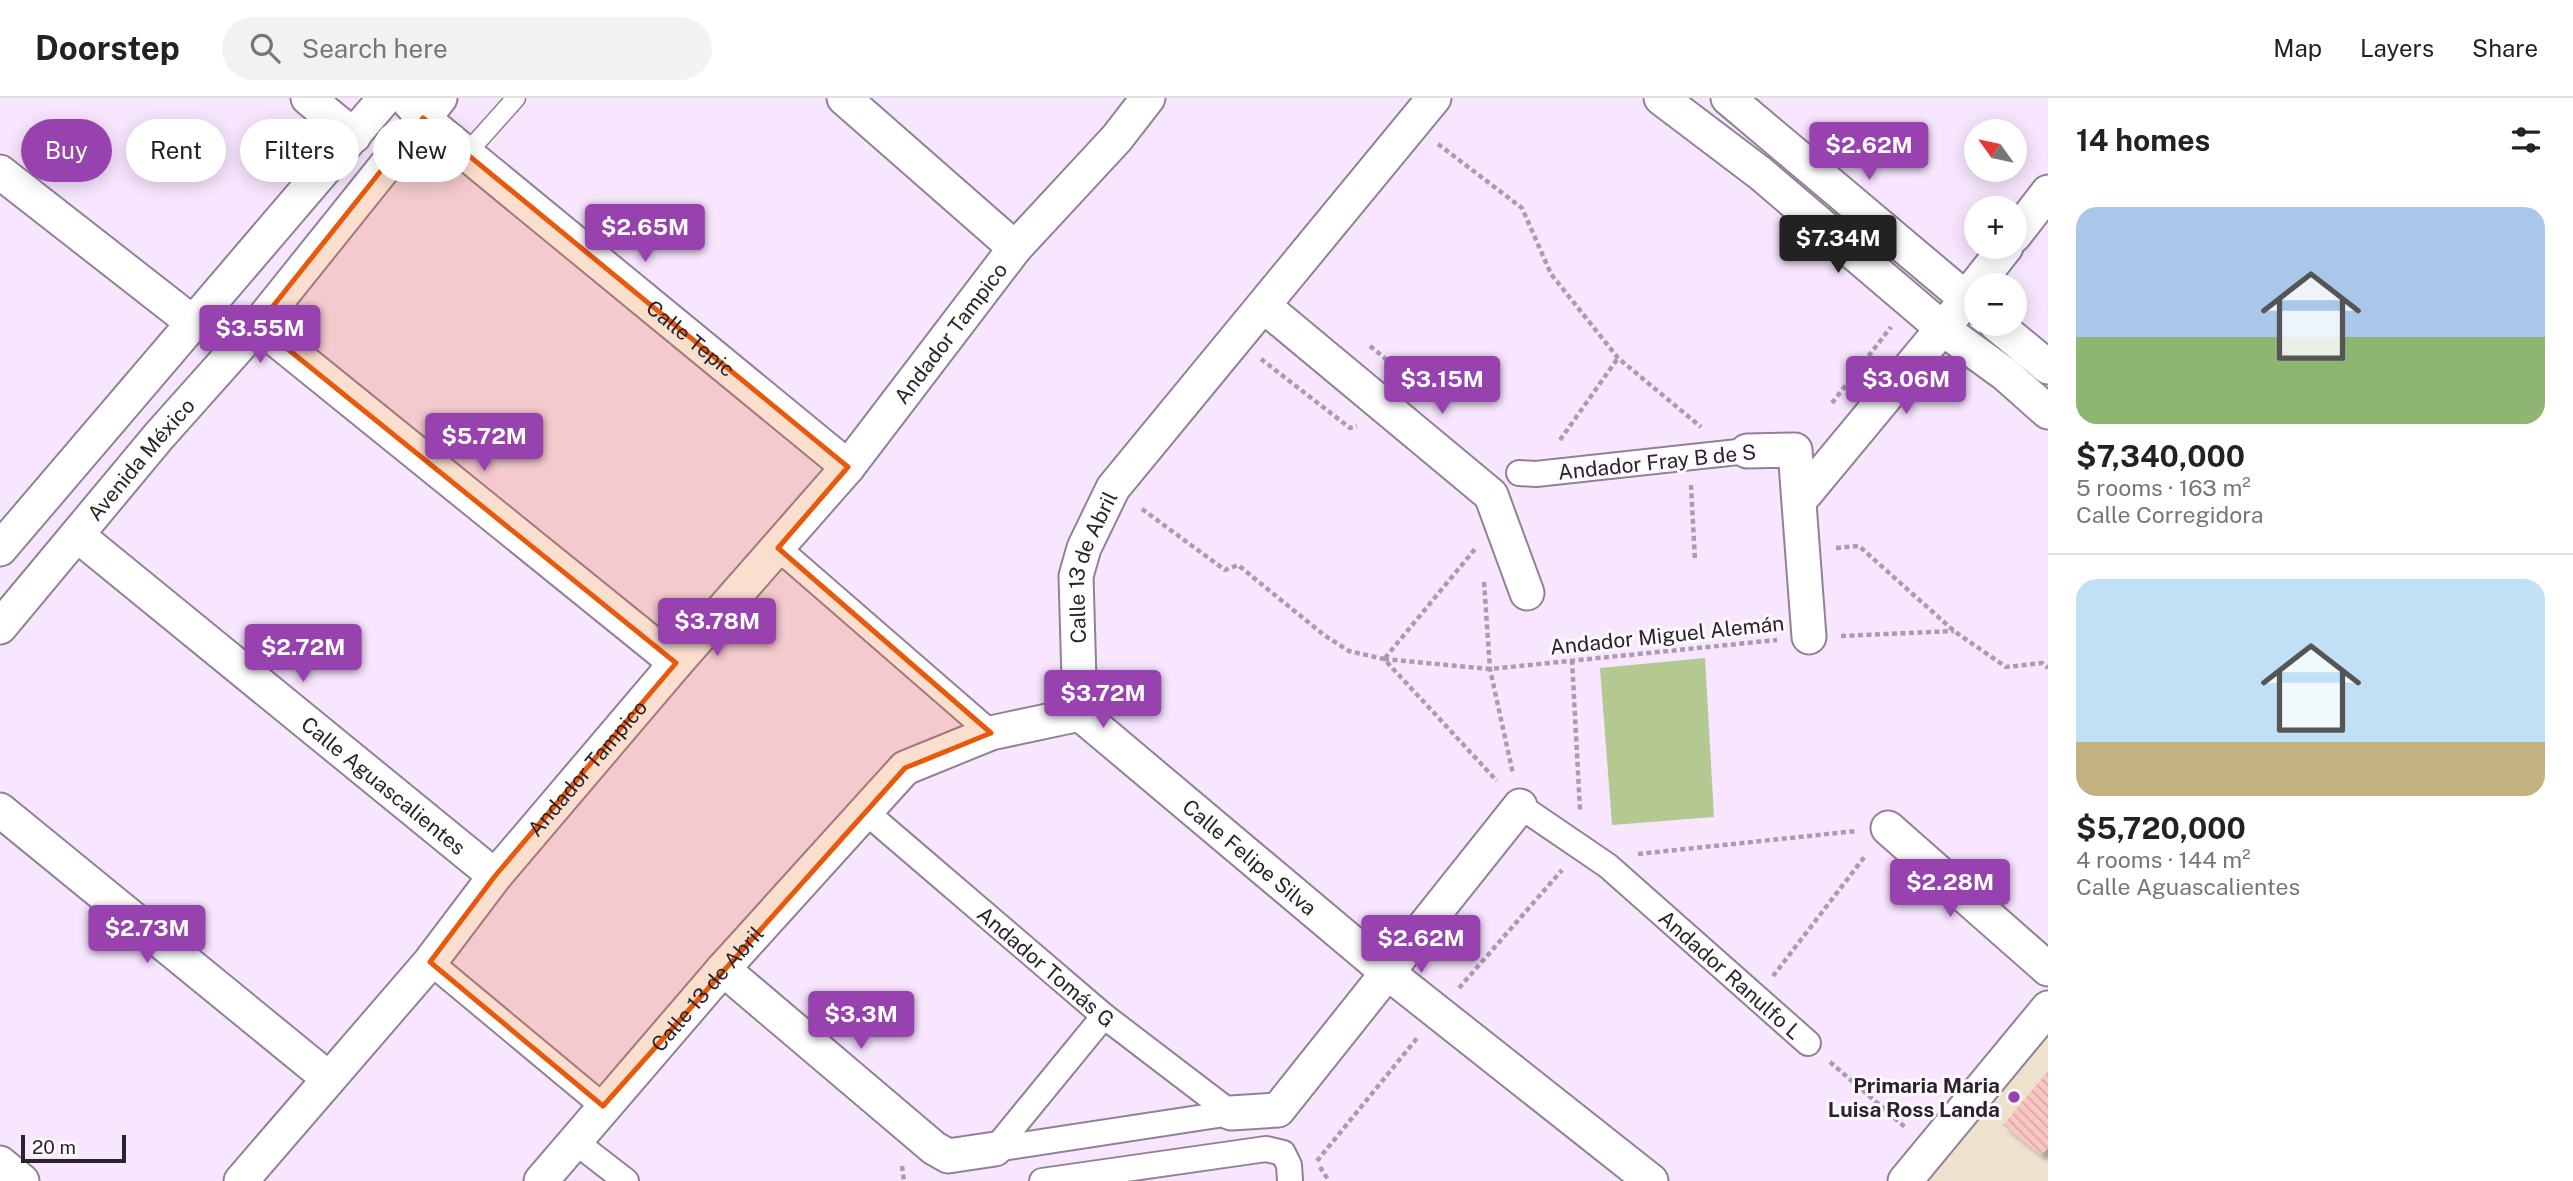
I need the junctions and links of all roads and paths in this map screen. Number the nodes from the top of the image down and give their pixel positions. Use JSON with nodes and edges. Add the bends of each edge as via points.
{"nodes":[{"id":1,"x":308,"y":98,"type":"edge"},
{"id":2,"x":385,"y":98,"type":"edge"},
{"id":3,"x":516,"y":98,"type":"edge"},
{"id":4,"x":844,"y":98,"type":"edge"},
{"id":5,"x":1148,"y":98,"type":"edge"},
{"id":6,"x":1434,"y":98,"type":"edge"},
{"id":7,"x":1661,"y":98,"type":"edge"},
{"id":8,"x":1728,"y":98,"type":"edge"},
{"id":9,"x":423,"y":105,"type":"edge"},
{"id":10,"x":334,"y":119,"type":"edge"},
{"id":11,"x":436,"y":119,"type":"edge"},
{"id":12,"x":1412,"y":124,"type":"junction"},
{"id":13,"x":359,"y":129,"type":"edge"},
{"id":14,"x":471,"y":149,"type":"edge"},
{"id":15,"x":471,"y":156,"type":"edge"},
{"id":16,"x":0,"y":172,"type":"edge"},
{"id":17,"x":313,"y":182,"type":"edge"},
{"id":18,"x":2048,"y":192,"type":"edge"},
{"id":19,"x":2027,"y":219,"type":"edge"},
{"id":20,"x":1015,"y":248,"type":"junction"},
{"id":21,"x":1964,"y":287,"type":"edge"},
{"id":22,"x":1911,"y":301,"type":"junction"},
{"id":23,"x":1964,"y":304,"type":"edge"},
{"id":24,"x":1265,"y":307,"type":"junction"},
{"id":25,"x":192,"y":322,"type":"junction"},
{"id":26,"x":258,"y":326,"type":"junction"},
{"id":27,"x":1943,"y":329,"type":"junction"},
{"id":28,"x":2011,"y":336,"type":"edge"},
{"id":29,"x":1256,"y":357,"type":"dead end"},
{"id":30,"x":1618,"y":358,"type":"junction"},
{"id":31,"x":2048,"y":367,"type":"edge"},
{"id":32,"x":1828,"y":408,"type":"dead end"},
{"id":33,"x":2048,"y":412,"type":"edge"},
{"id":34,"x":1350,"y":428,"type":"dead end"},
{"id":35,"x":1747,"y":451,"type":"junction"},
{"id":36,"x":1689,"y":457,"type":"junction"},
{"id":37,"x":848,"y":467,"type":"junction"},
{"id":38,"x":1528,"y":474,"type":"joint"},
{"id":39,"x":1113,"y":488,"type":"junction"},
{"id":40,"x":1801,"y":499,"type":"junction"},
{"id":41,"x":77,"y":535,"type":"junction"},
{"id":42,"x":4,"y":537,"type":"edge"},
{"id":43,"x":778,"y":548,"type":"junction"},
{"id":44,"x":1804,"y":550,"type":"junction"},
{"id":45,"x":1481,"y":555,"type":"dead end"},
{"id":46,"x":1695,"y":561,"type":"dead end"},
{"id":47,"x":1484,"y":578,"type":"dead end"},
{"id":48,"x":1527,"y":593,"type":"dead end"},
{"id":49,"x":0,"y":628,"type":"edge"},
{"id":50,"x":1954,"y":631,"type":"junction"},
{"id":51,"x":1809,"y":637,"type":"junction"},
{"id":52,"x":1384,"y":659,"type":"junction"},
{"id":53,"x":1572,"y":660,"type":"junction"},
{"id":54,"x":676,"y":663,"type":"junction"},
{"id":55,"x":1490,"y":668,"type":"junction"},
{"id":56,"x":2048,"y":668,"type":"edge"},
{"id":57,"x":1080,"y":715,"type":"junction"},
{"id":58,"x":991,"y":733,"type":"junction"},
{"id":59,"x":1520,"y":806,"type":"junction"},
{"id":60,"x":0,"y":810,"type":"edge"},
{"id":61,"x":867,"y":813,"type":"junction"},
{"id":62,"x":1888,"y":828,"type":"junction"},
{"id":63,"x":1588,"y":853,"type":"junction"},
{"id":64,"x":495,"y":876,"type":"junction"},
{"id":65,"x":430,"y":962,"type":"junction"},
{"id":66,"x":723,"y":969,"type":"junction"},
{"id":67,"x":2048,"y":969,"type":"edge"},
{"id":68,"x":1388,"y":973,"type":"junction"},
{"id":69,"x":1758,"y":996,"type":"junction"},
{"id":70,"x":2048,"y":1008,"type":"edge"},
{"id":71,"x":1104,"y":1016,"type":"junction"},
{"id":72,"x":1808,"y":1042,"type":"joint"},
{"id":73,"x":328,"y":1078,"type":"junction"},
{"id":74,"x":603,"y":1106,"type":"junction"},
{"id":75,"x":1231,"y":1113,"type":"junction"},
{"id":76,"x":573,"y":1140,"type":"junction"},
{"id":77,"x":995,"y":1149,"type":"junction"},
{"id":78,"x":1933,"y":1150,"type":"junction"},
{"id":79,"x":0,"y":1163,"type":"edge"},
{"id":80,"x":22,"y":1181,"type":"edge"},
{"id":81,"x":241,"y":1181,"type":"edge"},
{"id":82,"x":541,"y":1181,"type":"edge"},
{"id":83,"x":626,"y":1181,"type":"edge"},
{"id":84,"x":1042,"y":1181,"type":"edge"},
{"id":85,"x":1290,"y":1181,"type":"edge"},
{"id":86,"x":1651,"y":1181,"type":"edge"},
{"id":87,"x":1905,"y":1181,"type":"edge"}],
"edges":[{"from":1,"to":10,"type":"street"},
{"from":2,"to":13,"type":"street"},
{"from":3,"to":14,"type":"lane"},
{"from":4,"to":20,"type":"street"},
{"from":5,"to":20,"type":"street","name":"Andador Tampico"},
{"from":6,"to":12,"type":"street","name":"Calle 13 de Abril"},
{"from":7,"to":22,"type":"street","via":[[1760,173]]},
{"from":8,"to":21,"type":"street"},
{"from":9,"to":11,"type":"street","name":"Calle Tepic"},
{"from":9,"to":26,"type":"street","name":"Avenida México"},
{"from":12,"to":24,"type":"street","name":"Calle 13 de Abril"},
{"from":12,"to":30,"type":"path","via":[[1522,208],[1550,274]]},
{"from":15,"to":37,"type":"street","name":"Calle Tepic"},
{"from":16,"to":25,"type":"street"},
{"from":17,"to":25,"type":"street"},
{"from":18,"to":19,"type":"street"},
{"from":20,"to":37,"type":"street","name":"Andador Tampico"},
{"from":22,"to":27,"type":"street"},
{"from":22,"to":32,"type":"path"},
{"from":23,"to":27,"type":"street"},
{"from":24,"to":39,"type":"street","name":"Calle 13 de Abril"},
{"from":24,"to":48,"type":"street","via":[[1491,495]]},
{"from":25,"to":42,"type":"street"},
{"from":26,"to":41,"type":"street","name":"Avenida México"},
{"from":26,"to":54,"type":"street"},
{"from":27,"to":33,"type":"street"},
{"from":27,"to":40,"type":"street"},
{"from":28,"to":31,"type":"street"},
{"from":29,"to":34,"type":"path","via":[[1268,361]]},
{"from":30,"to":35,"type":"path","via":[[1706,431]]},
{"from":30,"to":38,"type":"path"},
{"from":35,"to":36,"type":"street","name":"Andador Fray B de S"},
{"from":35,"to":40,"type":"street","name":"Andador Fray B de S","via":[[1795,450]]},
{"from":36,"to":38,"type":"street","name":"Andador Fray B de S"},
{"from":36,"to":46,"type":"path"},
{"from":37,"to":43,"type":"street","name":"Andador Tampico"},
{"from":39,"to":52,"type":"path","name":"Andador Miguel Alemán","via":[[1225,570],[1238,565],[1349,651]]},
{"from":39,"to":57,"type":"street","name":"Calle 13 de Abril","via":[[1076,576]]},
{"from":40,"to":44,"type":"street"},
{"from":41,"to":49,"type":"street","name":"Avenida México"},
{"from":41,"to":64,"type":"street","name":"Calle Aguascalientes"},
{"from":43,"to":54,"type":"street","name":"Andador Tampico"},
{"from":43,"to":58,"type":"street"},
{"from":44,"to":50,"type":"path","via":[[1859,546]]},
{"from":44,"to":51,"type":"street"},
{"from":45,"to":52,"type":"path","via":[[1480,543]]},
{"from":47,"to":55,"type":"path"},
{"from":50,"to":51,"type":"path","name":"Andador Miguel Alemán"},
{"from":50,"to":56,"type":"path","via":[[2006,667],[2042,663]]},
{"from":51,"to":53,"type":"path","name":"Andador Miguel Alemán"},
{"from":52,"to":55,"type":"path","name":"Andador Miguel Alemán"},
{"from":52,"to":59,"type":"path"},
{"from":53,"to":55,"type":"path","name":"Andador Miguel Alemán"},
{"from":53,"to":63,"type":"path"},
{"from":54,"to":64,"type":"street","name":"Andador Tampico"},
{"from":55,"to":59,"type":"path"},
{"from":57,"to":58,"type":"street","name":"Calle 13 de Abril"},
{"from":57,"to":68,"type":"street","name":"Calle Felipe Silva"},
{"from":58,"to":61,"type":"street","name":"Calle 13 de Abril","via":[[905,768]]},
{"from":59,"to":63,"type":"street","name":"Andador Ranulfo L"},
{"from":59,"to":68,"type":"street"},
{"from":60,"to":73,"type":"street"},
{"from":61,"to":66,"type":"street","name":"Calle 13 de Abril"},
{"from":61,"to":71,"type":"street","name":"Andador Tomás G"},
{"from":62,"to":63,"type":"path"},
{"from":62,"to":67,"type":"street"},
{"from":62,"to":69,"type":"path"},
{"from":63,"to":69,"type":"street","name":"Andador Ranulfo L"},
{"from":64,"to":65,"type":"street","name":"Andador Tampico"},
{"from":65,"to":73,"type":"street","name":"Andador Tampico"},
{"from":65,"to":74,"type":"street"},
{"from":66,"to":74,"type":"street","name":"Calle 13 de Abril"},
{"from":66,"to":77,"type":"street","via":[[934,1148],[948,1156]]},
{"from":68,"to":75,"type":"street","via":[[1278,1110]]},
{"from":68,"to":86,"type":"street","name":"Calle Felipe Silva"},
{"from":69,"to":72,"type":"street","name":"Andador Ranulfo L"},
{"from":70,"to":78,"type":"street"},
{"from":71,"to":75,"type":"street","name":"Andador Tomás G"},
{"from":71,"to":77,"type":"street"},
{"from":72,"to":78,"type":"path","name":"Andador Ranulfo L"},
{"from":73,"to":81,"type":"street","name":"Andador Tampico"},
{"from":74,"to":76,"type":"street","name":"Calle 13 de Abril"},
{"from":75,"to":77,"type":"street"},
{"from":76,"to":82,"type":"street","name":"Calle 13 de Abril"},
{"from":76,"to":83,"type":"street"},
{"from":78,"to":87,"type":"street"},
{"from":79,"to":80,"type":"street"},
{"from":84,"to":85,"type":"street","via":[[1266,1149],[1283,1153]]}]}
